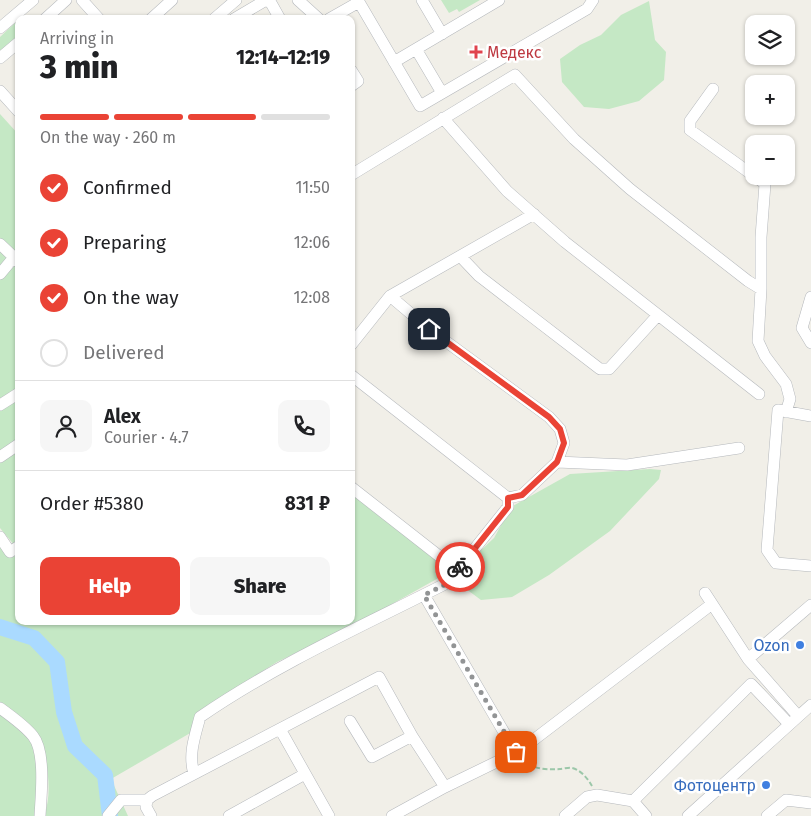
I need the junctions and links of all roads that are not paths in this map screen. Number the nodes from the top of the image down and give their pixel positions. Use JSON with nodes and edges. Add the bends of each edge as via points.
{"nodes":[{"id":1,"x":32,"y":0,"type":"edge"},
{"id":2,"x":66,"y":0,"type":"edge"},
{"id":3,"x":82,"y":0,"type":"edge"},
{"id":4,"x":172,"y":0,"type":"edge"},
{"id":5,"x":236,"y":0,"type":"edge"},
{"id":6,"x":298,"y":0,"type":"edge"},
{"id":7,"x":422,"y":0,"type":"edge"},
{"id":8,"x":499,"y":0,"type":"edge"},
{"id":9,"x":593,"y":0,"type":"edge"},
{"id":10,"x":359,"y":1,"type":"edge"},
{"id":11,"x":49,"y":15,"type":"edge"},
{"id":12,"x":95,"y":15,"type":"edge"},
{"id":13,"x":155,"y":15,"type":"edge"},
{"id":14,"x":219,"y":15,"type":"edge"},
{"id":15,"x":241,"y":15,"type":"edge"},
{"id":16,"x":278,"y":15,"type":"edge"},
{"id":17,"x":315,"y":15,"type":"edge"},
{"id":18,"x":336,"y":15,"type":"edge"},
{"id":19,"x":0,"y":28,"type":"edge"},
{"id":20,"x":442,"y":34,"type":"junction"},
{"id":21,"x":15,"y":45,"type":"edge"},
{"id":22,"x":416,"y":49,"type":"junction"},
{"id":23,"x":0,"y":58,"type":"edge"},
{"id":24,"x":394,"y":62,"type":"junction"},
{"id":25,"x":713,"y":89,"type":"dead end"},
{"id":26,"x":0,"y":91,"type":"edge"},
{"id":27,"x":442,"y":93,"type":"junction"},
{"id":28,"x":15,"y":107,"type":"edge"},
{"id":29,"x":443,"y":118,"type":"junction"},
{"id":30,"x":745,"y":170,"type":"edge"},
{"id":31,"x":355,"y":173,"type":"edge"},
{"id":32,"x":766,"y":185,"type":"edge"},
{"id":33,"x":534,"y":214,"type":"junction"},
{"id":34,"x":0,"y":244,"type":"edge"},
{"id":35,"x":15,"y":256,"type":"edge"},
{"id":36,"x":460,"y":256,"type":"junction"},
{"id":37,"x":15,"y":260,"type":"edge"},
{"id":38,"x":0,"y":274,"type":"edge"},
{"id":39,"x":761,"y":289,"type":"junction"},
{"id":40,"x":390,"y":296,"type":"junction"},
{"id":41,"x":811,"y":297,"type":"edge"},
{"id":42,"x":658,"y":315,"type":"junction"},
{"id":43,"x":355,"y":340,"type":"edge"},
{"id":44,"x":811,"y":343,"type":"edge"},
{"id":45,"x":355,"y":378,"type":"edge"},
{"id":46,"x":759,"y":394,"type":"dead end"},
{"id":47,"x":15,"y":396,"type":"edge"},
{"id":48,"x":0,"y":405,"type":"edge"},
{"id":49,"x":786,"y":412,"type":"junction"},
{"id":50,"x":811,"y":416,"type":"edge"},
{"id":51,"x":15,"y":447,"type":"edge"},
{"id":52,"x":739,"y":448,"type":"dead end"},
{"id":53,"x":0,"y":457,"type":"edge"},
{"id":54,"x":557,"y":462,"type":"junction"},
{"id":55,"x":355,"y":490,"type":"edge"},
{"id":56,"x":508,"y":498,"type":"junction"},
{"id":57,"x":0,"y":537,"type":"edge"},
{"id":58,"x":15,"y":549,"type":"edge"},
{"id":59,"x":811,"y":566,"type":"edge"},
{"id":60,"x":457,"y":570,"type":"junction"},
{"id":61,"x":705,"y":593,"type":"dead end"},
{"id":62,"x":424,"y":595,"type":"junction"},
{"id":63,"x":712,"y":604,"type":"junction"},
{"id":64,"x":811,"y":604,"type":"edge"},
{"id":65,"x":748,"y":659,"type":"junction"},
{"id":66,"x":811,"y":705,"type":"edge"},
{"id":67,"x":0,"y":708,"type":"edge"},
{"id":68,"x":798,"y":716,"type":"junction"},
{"id":69,"x":350,"y":721,"type":"dead end"},
{"id":70,"x":789,"y":724,"type":"junction"},
{"id":71,"x":280,"y":729,"type":"junction"},
{"id":72,"x":412,"y":736,"type":"junction"},
{"id":73,"x":516,"y":752,"type":"junction"},
{"id":74,"x":194,"y":774,"type":"junction"},
{"id":75,"x":305,"y":774,"type":"junction"},
{"id":76,"x":445,"y":787,"type":"junction"},
{"id":77,"x":147,"y":800,"type":"junction"},
{"id":78,"x":632,"y":801,"type":"junction"},
{"id":79,"x":811,"y":803,"type":"edge"},
{"id":80,"x":40,"y":816,"type":"edge"},
{"id":81,"x":108,"y":816,"type":"edge"},
{"id":82,"x":152,"y":816,"type":"edge"},
{"id":83,"x":229,"y":816,"type":"edge"},
{"id":84,"x":329,"y":816,"type":"edge"},
{"id":85,"x":392,"y":816,"type":"edge"},
{"id":86,"x":566,"y":816,"type":"edge"},
{"id":87,"x":646,"y":816,"type":"edge"},
{"id":88,"x":688,"y":816,"type":"edge"},
{"id":89,"x":767,"y":816,"type":"edge"}],
"edges":[{"from":1,"to":19,"type":"street"},
{"from":2,"to":11,"type":"street"},
{"from":3,"to":12,"type":"street"},
{"from":4,"to":13,"type":"street"},
{"from":5,"to":14,"type":"street"},
{"from":6,"to":17,"type":"street"},
{"from":7,"to":20,"type":"street"},
{"from":8,"to":20,"type":"street"},
{"from":9,"to":27,"type":"street","via":[[587,9]]},
{"from":10,"to":18,"type":"street"},
{"from":10,"to":24,"type":"street"},
{"from":15,"to":16,"type":"street","via":[[266,0]]},
{"from":20,"to":22,"type":"street"},
{"from":21,"to":23,"type":"street"},
{"from":22,"to":24,"type":"street"},
{"from":22,"to":27,"type":"street"},
{"from":24,"to":27,"type":"street","via":[[420,106]]},
{"from":25,"to":30,"type":"street","via":[[690,121],[690,130]]},
{"from":26,"to":28,"type":"street"},
{"from":29,"to":31,"type":"street"},
{"from":29,"to":33,"type":"street","via":[[507,191]]},
{"from":29,"to":39,"type":"street","via":[[515,74],[574,139],[630,189]]},
{"from":32,"to":39,"type":"street"},
{"from":33,"to":36,"type":"street"},
{"from":33,"to":42,"type":"street"},
{"from":34,"to":35,"type":"street"},
{"from":36,"to":40,"type":"street"},
{"from":36,"to":42,"type":"street","via":[[480,276],[600,369],[609,369]]},
{"from":37,"to":38,"type":"street"},
{"from":39,"to":49,"type":"street","via":[[758,341],[786,384],[790,399]]},
{"from":40,"to":43,"type":"street"},
{"from":40,"to":54,"type":"street","via":[[429,329],[549,417],[560,429],[564,443]]},
{"from":41,"to":44,"type":"street","via":[[802,328]]},
{"from":42,"to":46,"type":"street"},
{"from":45,"to":56,"type":"street"},
{"from":47,"to":48,"type":"street"},
{"from":49,"to":50,"type":"street"},
{"from":49,"to":59,"type":"street","via":[[778,410],[767,550],[776,563]]},
{"from":51,"to":53,"type":"street"},
{"from":52,"to":54,"type":"street","via":[[627,465]]},
{"from":54,"to":56,"type":"street","via":[[522,495]]},
{"from":55,"to":60,"type":"street"},
{"from":56,"to":60,"type":"street","via":[[508,507]]},
{"from":57,"to":58,"type":"street","via":[[10,552]]},
{"from":60,"to":62,"type":"street","via":[[456,579]]},
{"from":61,"to":63,"type":"street"},
{"from":62,"to":73,"type":"street"},
{"from":62,"to":74,"type":"street","via":[[279,668],[200,717],[192,746]]},
{"from":63,"to":65,"type":"street"},
{"from":63,"to":73,"type":"street"},
{"from":64,"to":65,"type":"street"},
{"from":65,"to":68,"type":"street"},
{"from":66,"to":68,"type":"street"},
{"from":67,"to":80,"type":"street","via":[[34,737],[38,745],[41,760]]},
{"from":68,"to":70,"type":"street"},
{"from":69,"to":72,"type":"street","via":[[372,757]]},
{"from":70,"to":78,"type":"street","via":[[751,684]]},
{"from":70,"to":88,"type":"street"},
{"from":71,"to":72,"type":"street","via":[[379,677]]},
{"from":71,"to":74,"type":"street"},
{"from":71,"to":75,"type":"street"},
{"from":72,"to":76,"type":"street"},
{"from":73,"to":76,"type":"street"},
{"from":74,"to":77,"type":"street"},
{"from":75,"to":83,"type":"street"},
{"from":75,"to":84,"type":"street"},
{"from":76,"to":85,"type":"street"},
{"from":77,"to":81,"type":"street","via":[[121,800]]},
{"from":77,"to":82,"type":"street","via":[[146,807]]},
{"from":78,"to":86,"type":"street","via":[[597,795],[587,797]]},
{"from":78,"to":87,"type":"street"},
{"from":79,"to":89,"type":"street","via":[[786,800]]}]}
